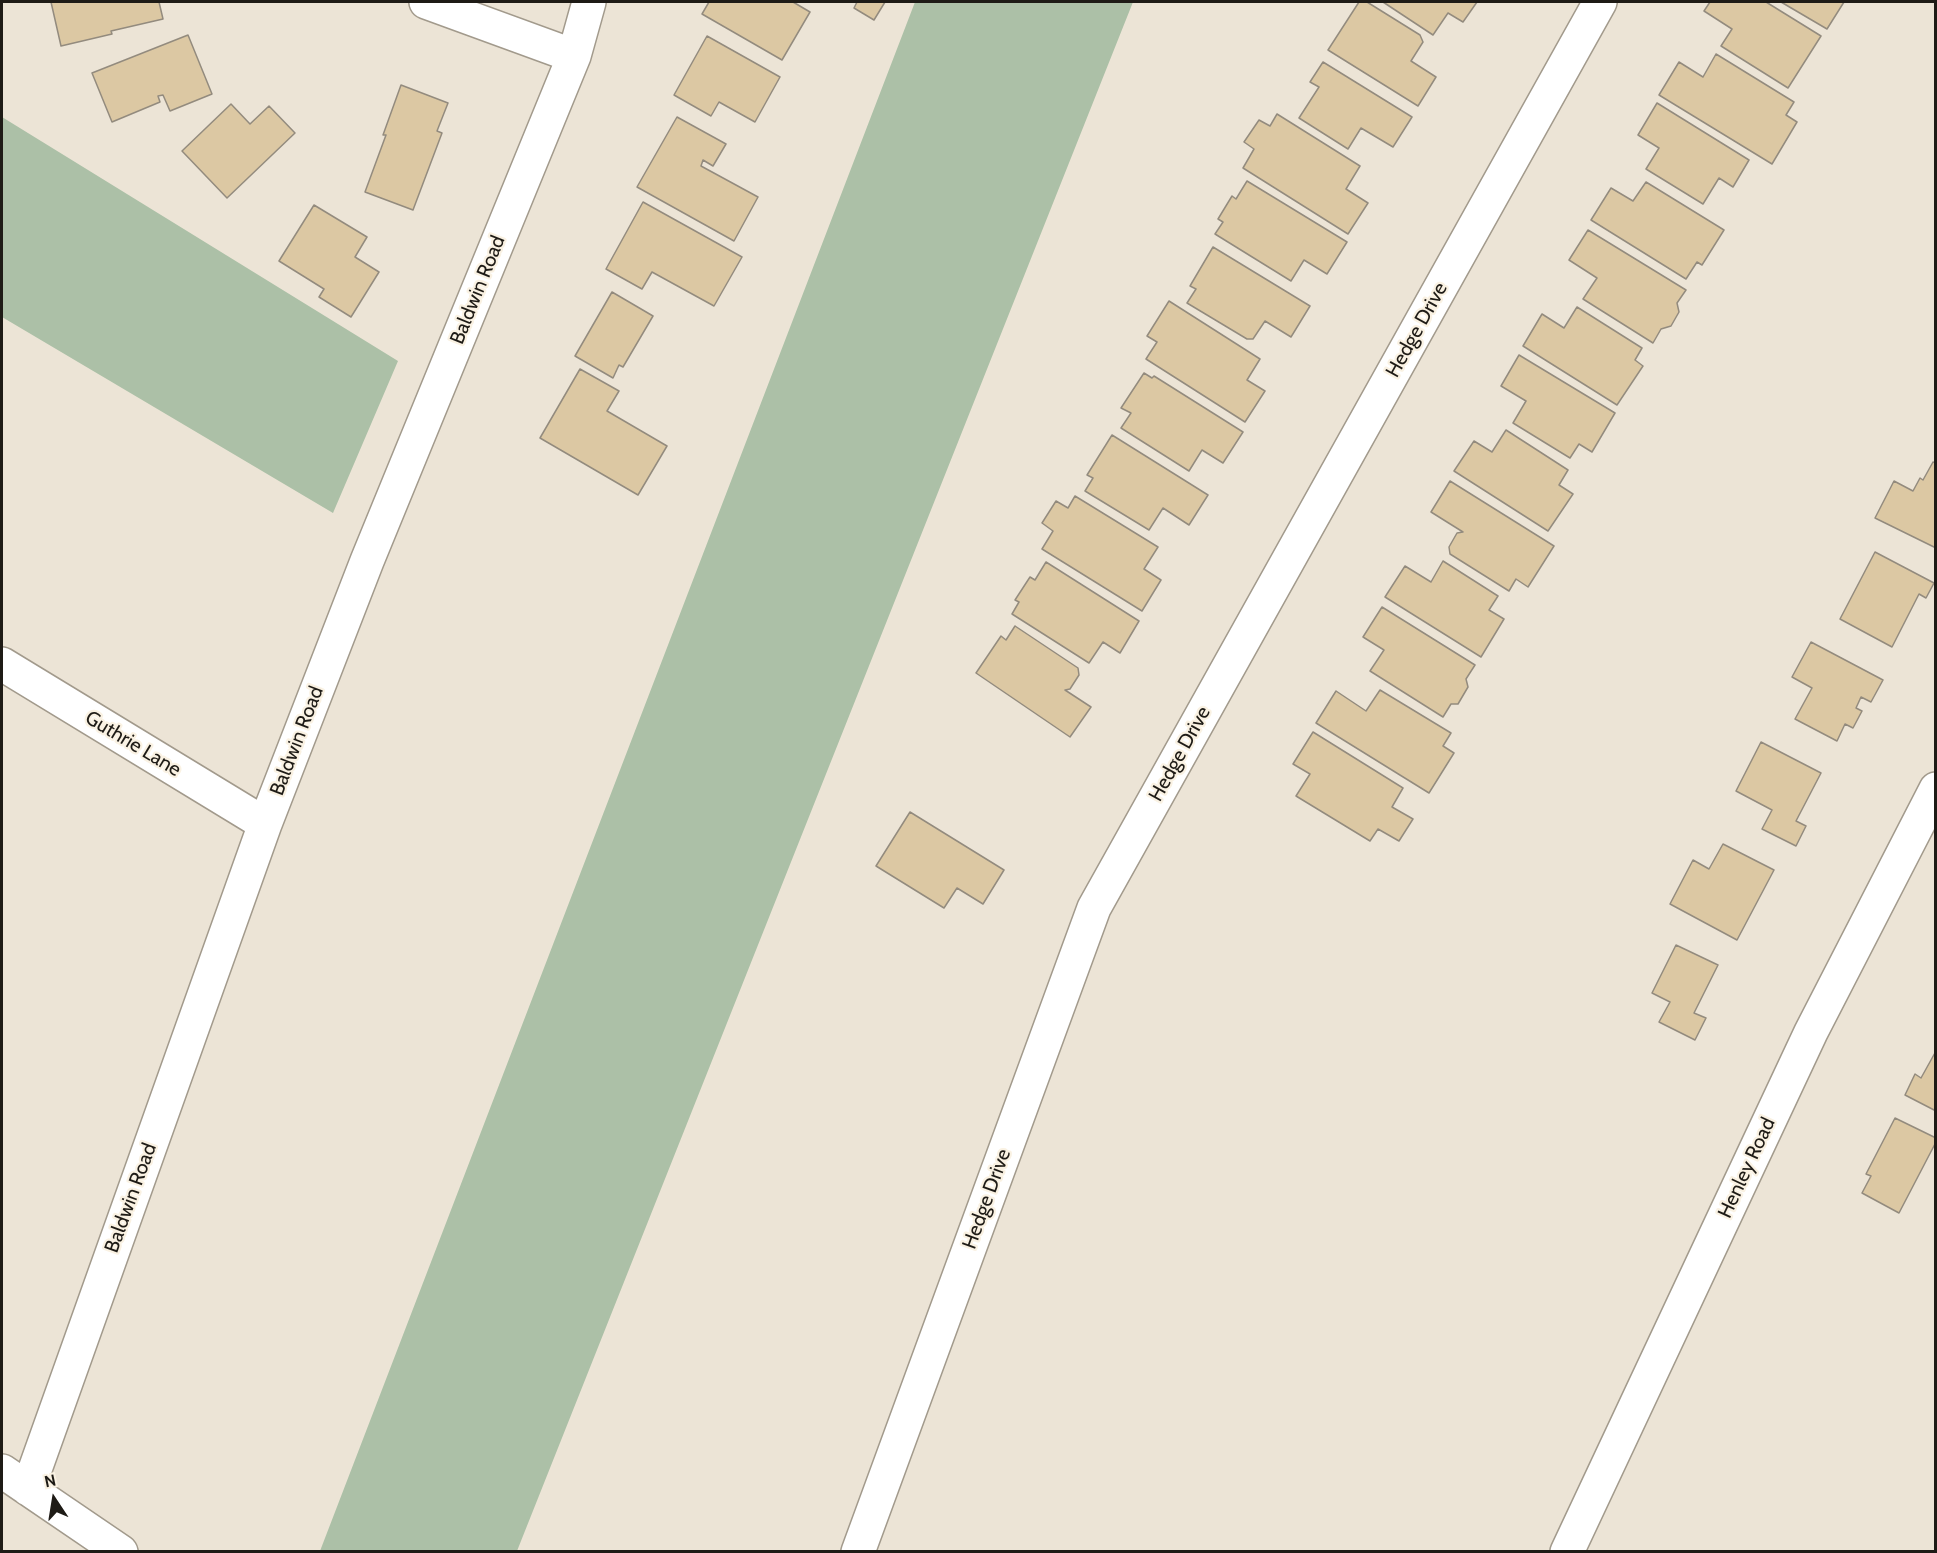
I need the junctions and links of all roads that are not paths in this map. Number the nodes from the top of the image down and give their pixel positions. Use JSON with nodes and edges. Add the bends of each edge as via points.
{"nodes":[{"id":1,"x":426,"y":2,"type":"edge"},
{"id":2,"x":589,"y":2,"type":"edge"},
{"id":3,"x":1600,"y":2,"type":"edge"},
{"id":4,"x":574,"y":56,"type":"junction"},
{"id":5,"x":2,"y":664,"type":"edge"},
{"id":6,"x":1935,"y":789,"type":"edge"},
{"id":7,"x":265,"y":824,"type":"junction"},
{"id":8,"x":15,"y":1480,"type":"edge"},
{"id":9,"x":121,"y":1551,"type":"edge"},
{"id":10,"x":858,"y":1551,"type":"edge"},
{"id":11,"x":1567,"y":1551,"type":"edge"}],
"edges":[{"from":1,"to":4,"type":"street"},
{"from":2,"to":4,"type":"street","name":"Baldwin Road"},
{"from":3,"to":10,"type":"street","name":"Hedge Drive","via":[[1094,908]]},
{"from":4,"to":7,"type":"street","name":"Baldwin Road","via":[[367,561]]},
{"from":5,"to":7,"type":"street","name":"Guthrie Lane"},
{"from":6,"to":11,"type":"street","name":"Henley Road","via":[[1811,1032]]},
{"from":7,"to":8,"type":"street","name":"Baldwin Road"},
{"from":8,"to":9,"type":"street"}]}
